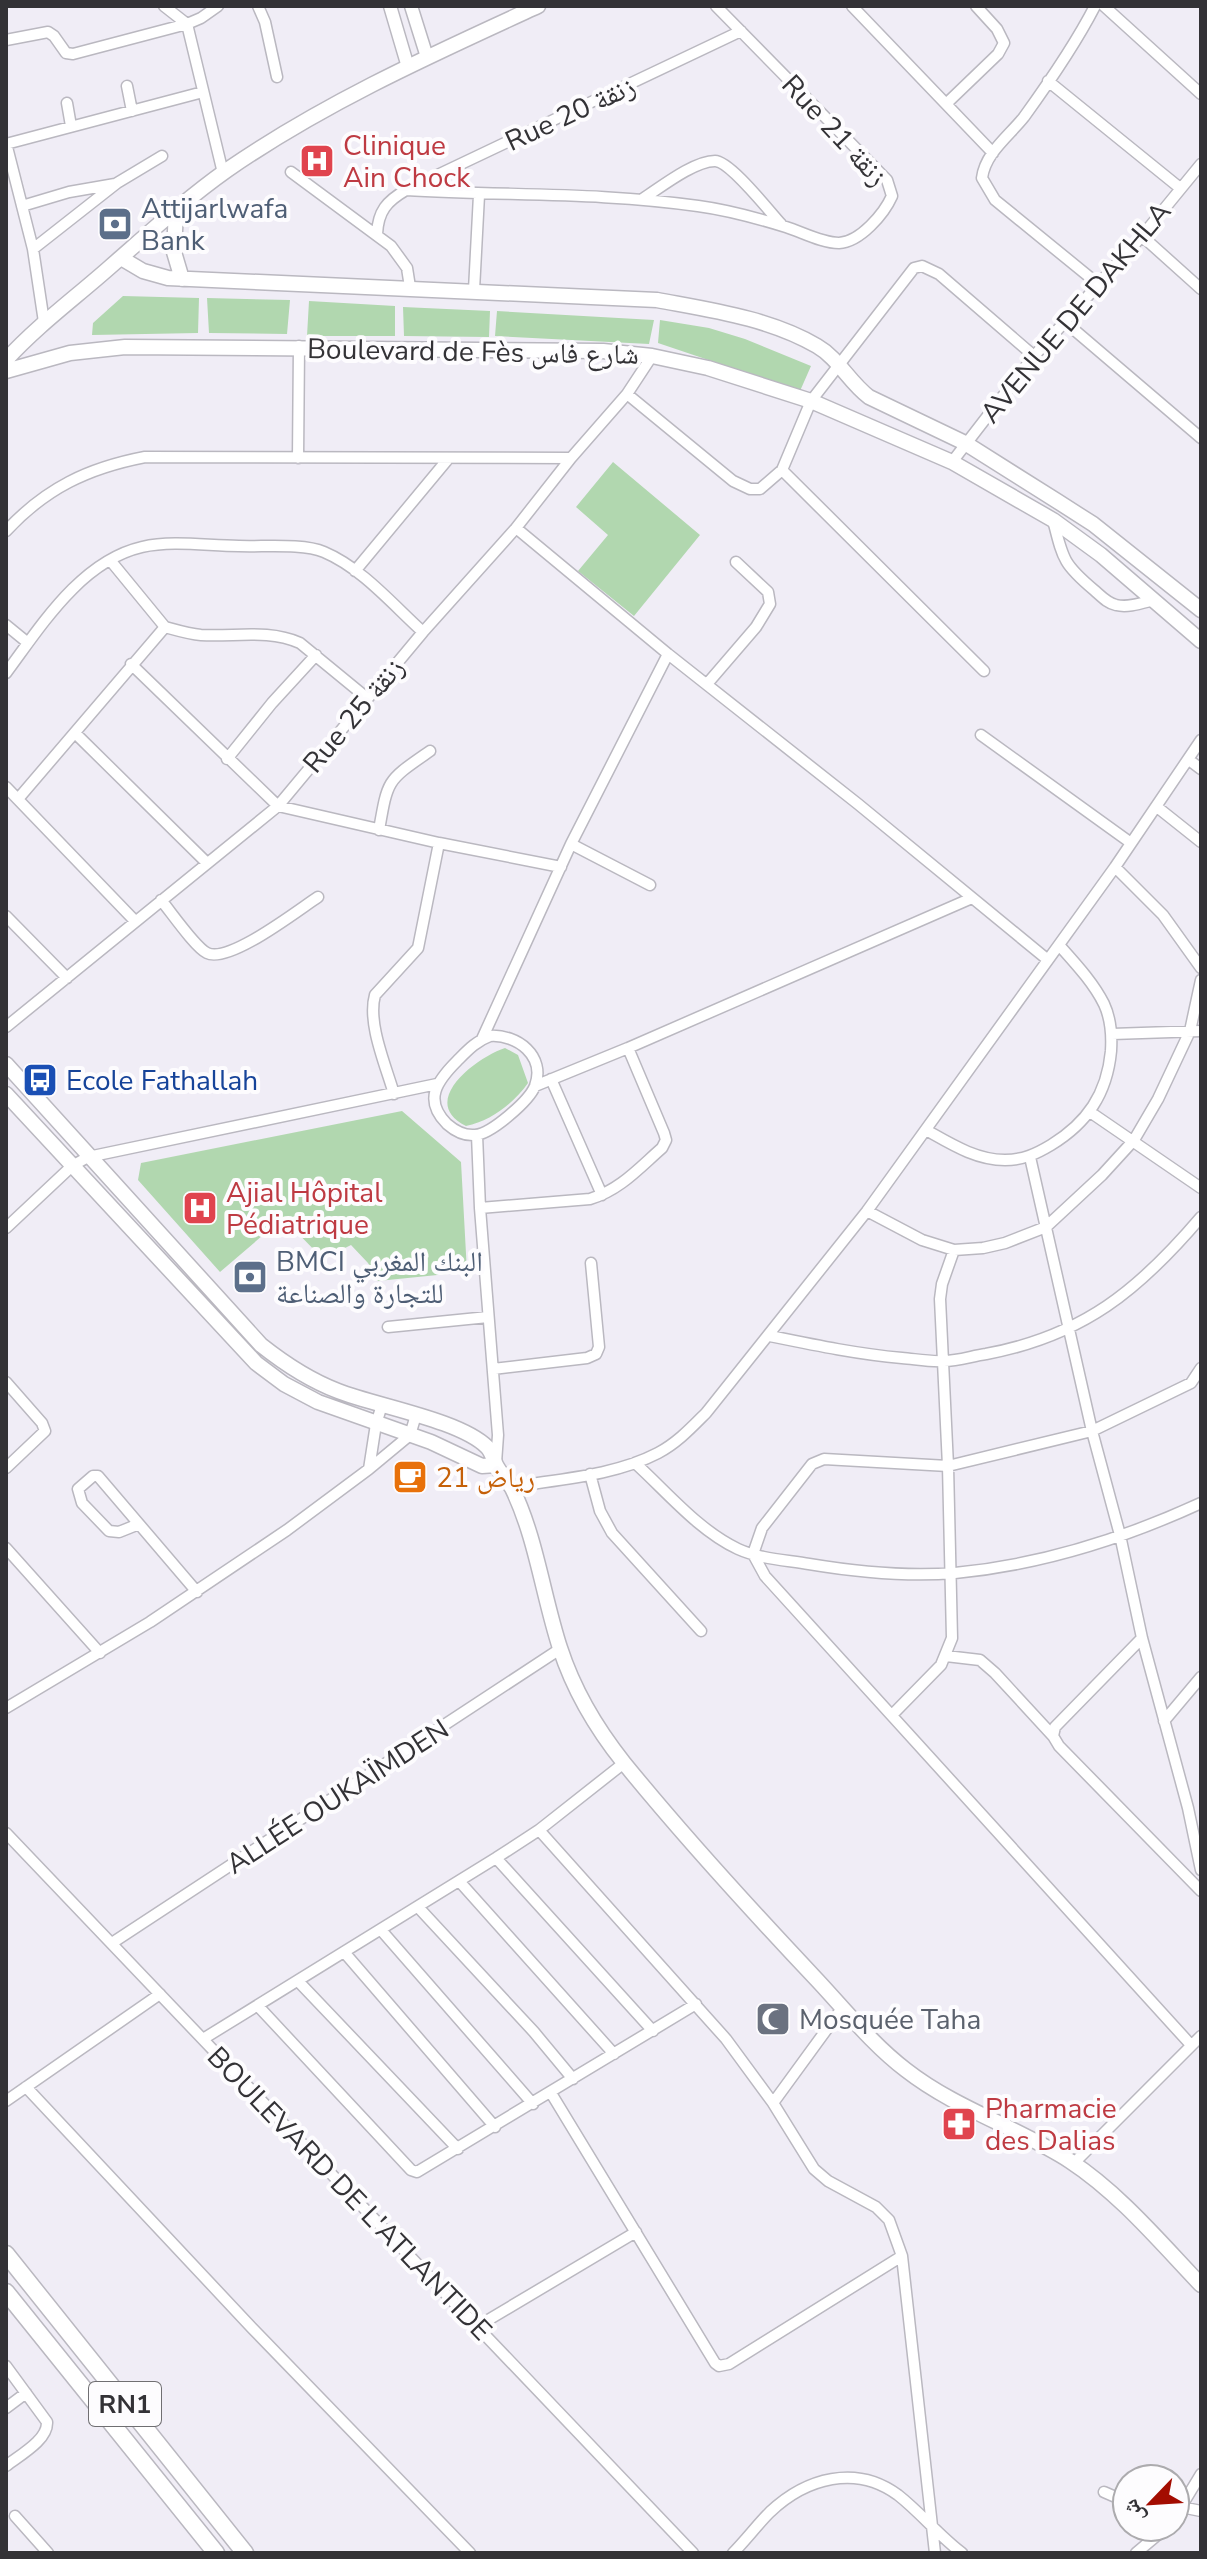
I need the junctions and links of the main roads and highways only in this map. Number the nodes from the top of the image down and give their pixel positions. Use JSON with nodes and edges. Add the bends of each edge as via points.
{"nodes":[{"id":1,"x":538,"y":6,"type":"edge"},
{"id":2,"x":176,"y":210,"type":"junction"},
{"id":3,"x":121,"y":258,"type":"junction"},
{"id":4,"x":182,"y":279,"type":"junction"},
{"id":5,"x":9,"y":353,"type":"edge"},
{"id":6,"x":6,"y":371,"type":"edge"},
{"id":7,"x":1201,"y":610,"type":"edge"},
{"id":8,"x":1201,"y":641,"type":"edge"},
{"id":9,"x":6,"y":1064,"type":"edge"},
{"id":10,"x":6,"y":1094,"type":"edge"},
{"id":11,"x":496,"y":1465,"type":"junction"},
{"id":12,"x":6,"y":2254,"type":"edge"},
{"id":13,"x":1201,"y":2285,"type":"edge"},
{"id":14,"x":6,"y":2292,"type":"edge"},
{"id":15,"x":216,"y":2553,"type":"edge"},
{"id":16,"x":245,"y":2553,"type":"edge"}],
"edges":[{"from":1,"to":2,"type":"main road","via":[[306,120]]},
{"from":2,"to":3,"type":"main road"},
{"from":2,"to":4,"type":"main road","via":[[174,252]]},
{"from":3,"to":4,"type":"main road","name":"Boulevard de Fès شارع فاس","via":[[143,271]]},
{"from":3,"to":5,"type":"main road"},
{"from":4,"to":7,"type":"main road","name":"Boulevard de Fès شارع فاس","via":[[657,300],[768,325],[817,346],[869,397],[965,443],[1093,524]]},
{"from":6,"to":8,"type":"main road","name":"Boulevard de Fès شارع فاس","via":[[93,349],[299,346],[587,350],[708,368],[811,401],[952,462],[1053,520]]},
{"from":9,"to":11,"type":"main road","via":[[261,1345],[339,1392],[416,1415],[483,1443]]},
{"from":10,"to":11,"type":"main road","via":[[256,1363],[318,1402],[482,1466]]},
{"from":11,"to":13,"type":"main road","via":[[523,1518],[571,1679],[599,1732],[624,1763],[771,1930],[904,2068],[945,2097],[1074,2163]]},
{"from":12,"to":16,"type":"highway","number":"RN1"},
{"from":14,"to":15,"type":"highway","number":"RN1"}]}
